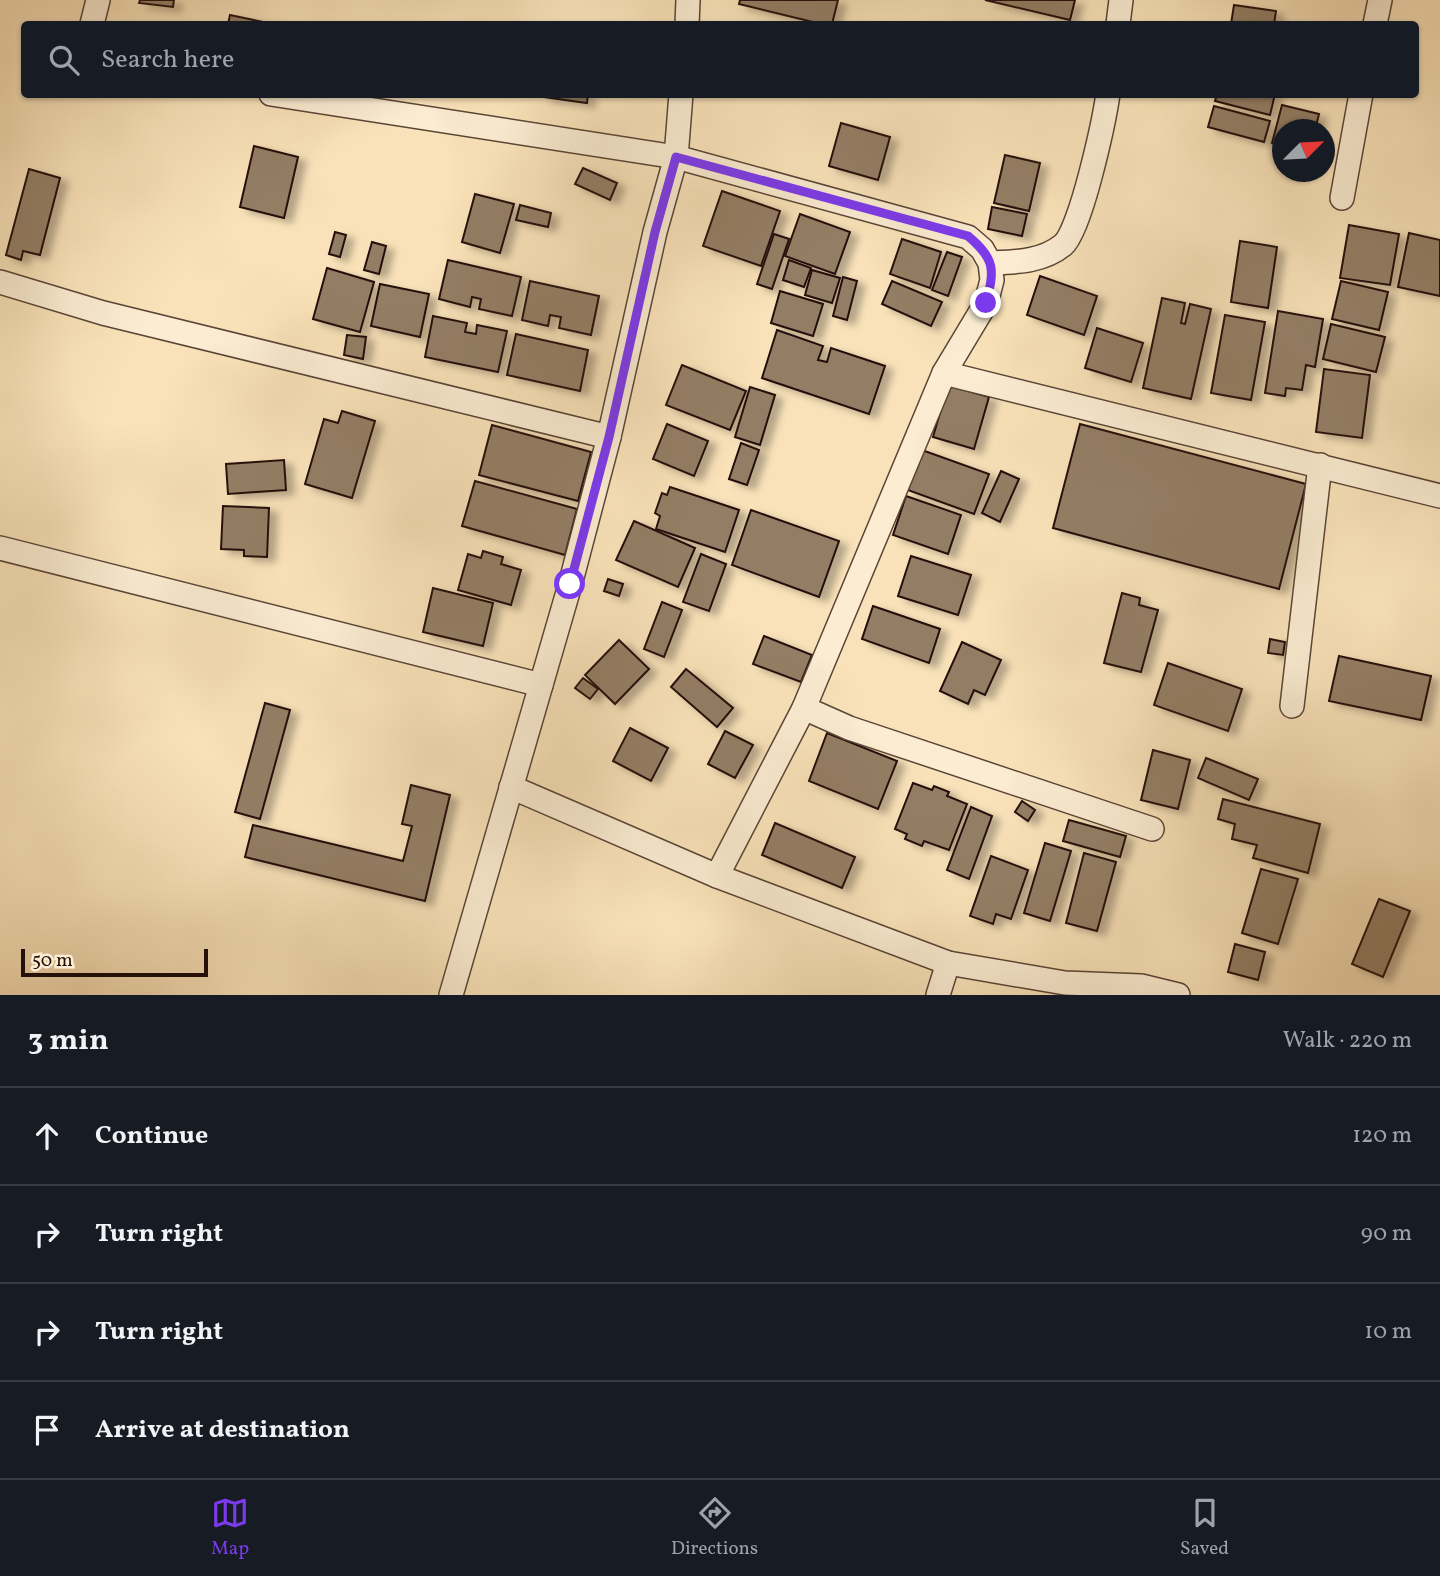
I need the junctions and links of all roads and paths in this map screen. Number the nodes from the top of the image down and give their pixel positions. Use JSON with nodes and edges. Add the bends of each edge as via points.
{"nodes":[{"id":1,"x":98,"y":0,"type":"edge"},
{"id":2,"x":688,"y":0,"type":"edge"},
{"id":3,"x":1121,"y":0,"type":"edge"},
{"id":4,"x":1380,"y":0,"type":"edge"},
{"id":5,"x":93,"y":21,"type":"edge"},
{"id":6,"x":687,"y":21,"type":"edge"},
{"id":7,"x":1118,"y":21,"type":"edge"},
{"id":8,"x":1376,"y":21,"type":"edge"},
{"id":9,"x":297,"y":98,"type":"edge"},
{"id":10,"x":681,"y":98,"type":"edge"},
{"id":11,"x":1107,"y":98,"type":"edge"},
{"id":12,"x":1361,"y":98,"type":"edge"},
{"id":13,"x":676,"y":157,"type":"junction"},
{"id":14,"x":1342,"y":198,"type":"dead end"},
{"id":15,"x":990,"y":263,"type":"junction"},
{"id":16,"x":0,"y":282,"type":"edge"},
{"id":17,"x":944,"y":373,"type":"junction"},
{"id":18,"x":609,"y":437,"type":"junction"},
{"id":19,"x":1320,"y":465,"type":"junction"},
{"id":20,"x":1440,"y":496,"type":"edge"},
{"id":21,"x":0,"y":548,"type":"edge"},
{"id":22,"x":541,"y":685,"type":"junction"},
{"id":23,"x":1292,"y":706,"type":"dead end"},
{"id":24,"x":804,"y":708,"type":"junction"},
{"id":25,"x":511,"y":787,"type":"junction"},
{"id":26,"x":1152,"y":829,"type":"dead end"},
{"id":27,"x":717,"y":876,"type":"junction"},
{"id":28,"x":948,"y":963,"type":"junction"},
{"id":29,"x":451,"y":995,"type":"edge"},
{"id":30,"x":938,"y":995,"type":"edge"},
{"id":31,"x":1178,"y":995,"type":"edge"}],
"edges":[{"from":1,"to":5,"type":"street"},
{"from":2,"to":6,"type":"street"},
{"from":3,"to":7,"type":"street"},
{"from":4,"to":8,"type":"street"},
{"from":9,"to":13,"type":"street"},
{"from":10,"to":13,"type":"street"},
{"from":11,"to":15,"type":"street","via":[[1080,213],[1065,243],[1043,257]]},
{"from":12,"to":14,"type":"street"},
{"from":13,"to":15,"type":"street","via":[[968,236]]},
{"from":13,"to":18,"type":"street"},
{"from":15,"to":17,"type":"street","via":[[992,280],[986,303]]},
{"from":16,"to":18,"type":"street","via":[[103,313]]},
{"from":17,"to":19,"type":"street"},
{"from":17,"to":24,"type":"street"},
{"from":18,"to":22,"type":"street"},
{"from":19,"to":20,"type":"street"},
{"from":19,"to":23,"type":"street"},
{"from":21,"to":22,"type":"street"},
{"from":22,"to":25,"type":"street"},
{"from":24,"to":26,"type":"street","via":[[849,728]]},
{"from":24,"to":27,"type":"street"},
{"from":25,"to":27,"type":"street"},
{"from":25,"to":29,"type":"street"},
{"from":27,"to":28,"type":"street"},
{"from":28,"to":30,"type":"street"},
{"from":28,"to":31,"type":"street","via":[[1065,983],[1141,986]]}]}
